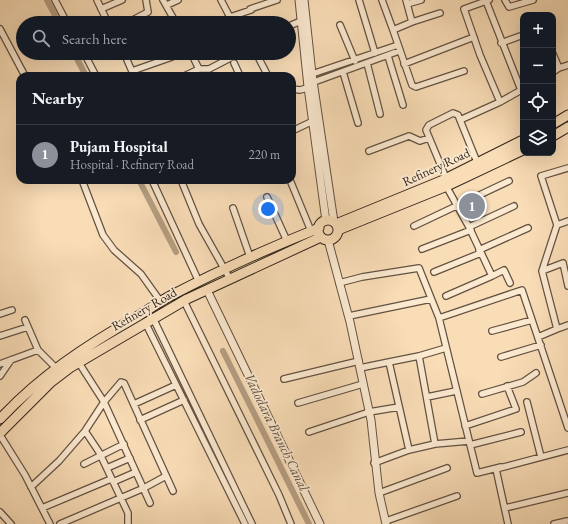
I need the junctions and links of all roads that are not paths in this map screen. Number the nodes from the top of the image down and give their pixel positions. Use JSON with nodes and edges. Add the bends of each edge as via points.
{"nodes":[{"id":1,"x":55,"y":0,"type":"edge"},
{"id":2,"x":97,"y":0,"type":"edge"},
{"id":3,"x":122,"y":0,"type":"edge"},
{"id":4,"x":146,"y":0,"type":"edge"},
{"id":5,"x":178,"y":0,"type":"edge"},
{"id":6,"x":221,"y":0,"type":"edge"},
{"id":7,"x":277,"y":0,"type":"edge"},
{"id":8,"x":299,"y":0,"type":"edge"},
{"id":9,"x":304,"y":0,"type":"edge"},
{"id":10,"x":359,"y":0,"type":"edge"},
{"id":11,"x":382,"y":0,"type":"edge"},
{"id":12,"x":421,"y":0,"type":"edge"},
{"id":13,"x":505,"y":0,"type":"edge"},
{"id":14,"x":533,"y":0,"type":"edge"},
{"id":15,"x":487,"y":1,"type":"edge"},
{"id":16,"x":406,"y":2,"type":"edge"},
{"id":17,"x":165,"y":3,"type":"edge"},
{"id":18,"x":101,"y":9,"type":"junction"},
{"id":19,"x":440,"y":13,"type":"dead end"},
{"id":20,"x":63,"y":16,"type":"edge"},
{"id":21,"x":104,"y":16,"type":"edge"},
{"id":22,"x":140,"y":16,"type":"edge"},
{"id":23,"x":172,"y":16,"type":"edge"},
{"id":24,"x":229,"y":16,"type":"edge"},
{"id":25,"x":233,"y":16,"type":"edge"},
{"id":26,"x":301,"y":21,"type":"junction"},
{"id":27,"x":412,"y":22,"type":"junction"},
{"id":28,"x":296,"y":23,"type":"edge"},
{"id":29,"x":340,"y":25,"type":"dead end"},
{"id":30,"x":0,"y":29,"type":"edge"},
{"id":31,"x":393,"y":30,"type":"junction"},
{"id":32,"x":520,"y":36,"type":"edge"},
{"id":33,"x":474,"y":37,"type":"junction"},
{"id":34,"x":501,"y":42,"type":"junction"},
{"id":35,"x":399,"y":48,"type":"junction"},
{"id":36,"x":375,"y":53,"type":"junction"},
{"id":37,"x":388,"y":56,"type":"junction"},
{"id":38,"x":16,"y":59,"type":"edge"},
{"id":39,"x":16,"y":60,"type":"edge"},
{"id":40,"x":88,"y":60,"type":"edge"},
{"id":41,"x":127,"y":60,"type":"edge"},
{"id":42,"x":165,"y":60,"type":"edge"},
{"id":43,"x":194,"y":60,"type":"edge"},
{"id":44,"x":226,"y":60,"type":"edge"},
{"id":45,"x":260,"y":60,"type":"edge"},
{"id":46,"x":355,"y":61,"type":"junction"},
{"id":47,"x":556,"y":61,"type":"edge"},
{"id":48,"x":234,"y":63,"type":"dead end"},
{"id":49,"x":367,"y":63,"type":"junction"},
{"id":50,"x":404,"y":64,"type":"junction"},
{"id":51,"x":568,"y":65,"type":"edge"},
{"id":52,"x":559,"y":68,"type":"junction"},
{"id":53,"x":199,"y":69,"type":"junction"},
{"id":54,"x":556,"y":70,"type":"edge"},
{"id":55,"x":464,"y":71,"type":"dead end"},
{"id":56,"x":23,"y":72,"type":"edge"},
{"id":57,"x":94,"y":72,"type":"edge"},
{"id":58,"x":132,"y":72,"type":"edge"},
{"id":59,"x":138,"y":72,"type":"edge"},
{"id":60,"x":193,"y":72,"type":"edge"},
{"id":61,"x":238,"y":72,"type":"edge"},
{"id":62,"x":266,"y":72,"type":"edge"},
{"id":63,"x":343,"y":72,"type":"junction"},
{"id":64,"x":312,"y":82,"type":"junction"},
{"id":65,"x":520,"y":85,"type":"edge"},
{"id":66,"x":296,"y":90,"type":"edge"},
{"id":67,"x":520,"y":90,"type":"edge"},
{"id":68,"x":500,"y":102,"type":"junction"},
{"id":69,"x":402,"y":105,"type":"dead end"},
{"id":70,"x":380,"y":114,"type":"dead end"},
{"id":71,"x":568,"y":115,"type":"edge"},
{"id":72,"x":460,"y":120,"type":"junction"},
{"id":73,"x":313,"y":122,"type":"junction"},
{"id":74,"x":556,"y":122,"type":"edge"},
{"id":75,"x":358,"y":123,"type":"dead end"},
{"id":76,"x":568,"y":127,"type":"edge"},
{"id":77,"x":296,"y":129,"type":"edge"},
{"id":78,"x":556,"y":134,"type":"edge"},
{"id":79,"x":429,"y":138,"type":"junction"},
{"id":80,"x":520,"y":141,"type":"edge"},
{"id":81,"x":369,"y":151,"type":"dead end"},
{"id":82,"x":520,"y":151,"type":"edge"},
{"id":83,"x":477,"y":162,"type":"junction"},
{"id":84,"x":568,"y":168,"type":"edge"},
{"id":85,"x":445,"y":181,"type":"junction"},
{"id":86,"x":509,"y":181,"type":"dead end"},
{"id":87,"x":84,"y":184,"type":"edge"},
{"id":88,"x":154,"y":184,"type":"edge"},
{"id":89,"x":184,"y":184,"type":"edge"},
{"id":90,"x":292,"y":184,"type":"edge"},
{"id":91,"x":267,"y":197,"type":"dead end"},
{"id":92,"x":457,"y":205,"type":"junction"},
{"id":93,"x":514,"y":206,"type":"dead end"},
{"id":94,"x":233,"y":208,"type":"dead end"},
{"id":95,"x":568,"y":221,"type":"edge"},
{"id":96,"x":334,"y":224,"type":"junction"},
{"id":97,"x":557,"y":224,"type":"junction"},
{"id":98,"x":414,"y":226,"type":"dead end"},
{"id":99,"x":470,"y":228,"type":"junction"},
{"id":100,"x":528,"y":228,"type":"dead end"},
{"id":101,"x":320,"y":234,"type":"junction"},
{"id":102,"x":287,"y":241,"type":"junction"},
{"id":103,"x":422,"y":249,"type":"dead end"},
{"id":104,"x":480,"y":252,"type":"junction"},
{"id":105,"x":250,"y":257,"type":"junction"},
{"id":106,"x":565,"y":262,"type":"edge"},
{"id":107,"x":223,"y":269,"type":"junction"},
{"id":108,"x":434,"y":272,"type":"dead end"},
{"id":109,"x":542,"y":272,"type":"junction"},
{"id":110,"x":492,"y":276,"type":"junction"},
{"id":111,"x":230,"y":279,"type":"junction"},
{"id":112,"x":199,"y":282,"type":"junction"},
{"id":113,"x":339,"y":283,"type":"junction"},
{"id":114,"x":510,"y":283,"type":"dead end"},
{"id":115,"x":568,"y":286,"type":"edge"},
{"id":116,"x":206,"y":290,"type":"junction"},
{"id":117,"x":446,"y":296,"type":"dead end"},
{"id":118,"x":432,"y":299,"type":"junction"},
{"id":119,"x":163,"y":300,"type":"junction"},
{"id":120,"x":184,"y":301,"type":"junction"},
{"id":121,"x":170,"y":308,"type":"junction"},
{"id":122,"x":12,"y":310,"type":"dead end"},
{"id":123,"x":0,"y":314,"type":"edge"},
{"id":124,"x":349,"y":316,"type":"junction"},
{"id":125,"x":439,"y":318,"type":"junction"},
{"id":126,"x":25,"y":320,"type":"dead end"},
{"id":127,"x":149,"y":320,"type":"junction"},
{"id":128,"x":532,"y":320,"type":"junction"},
{"id":129,"x":568,"y":325,"type":"edge"},
{"id":130,"x":28,"y":327,"type":"junction"},
{"id":131,"x":557,"y":329,"type":"junction"},
{"id":132,"x":492,"y":331,"type":"dead end"},
{"id":133,"x":0,"y":336,"type":"edge"},
{"id":134,"x":538,"y":337,"type":"junction"},
{"id":135,"x":541,"y":345,"type":"junction"},
{"id":136,"x":446,"y":348,"type":"junction"},
{"id":137,"x":38,"y":350,"type":"junction"},
{"id":138,"x":419,"y":356,"type":"junction"},
{"id":139,"x":502,"y":357,"type":"dead end"},
{"id":140,"x":11,"y":360,"type":"junction"},
{"id":141,"x":389,"y":362,"type":"junction"},
{"id":142,"x":72,"y":363,"type":"junction"},
{"id":143,"x":0,"y":364,"type":"edge"},
{"id":144,"x":359,"y":365,"type":"junction"},
{"id":145,"x":56,"y":368,"type":"junction"},
{"id":146,"x":536,"y":373,"type":"dead end"},
{"id":147,"x":0,"y":376,"type":"edge"},
{"id":148,"x":284,"y":379,"type":"dead end"},
{"id":149,"x":363,"y":384,"type":"junction"},
{"id":150,"x":176,"y":385,"type":"junction"},
{"id":151,"x":507,"y":386,"type":"junction"},
{"id":152,"x":456,"y":391,"type":"junction"},
{"id":153,"x":482,"y":394,"type":"dead end"},
{"id":154,"x":428,"y":397,"type":"junction"},
{"id":155,"x":184,"y":400,"type":"junction"},
{"id":156,"x":104,"y":402,"type":"junction"},
{"id":157,"x":526,"y":402,"type":"dead end"},
{"id":158,"x":298,"y":403,"type":"dead end"},
{"id":159,"x":134,"y":404,"type":"junction"},
{"id":160,"x":399,"y":407,"type":"junction"},
{"id":161,"x":369,"y":412,"type":"junction"},
{"id":162,"x":0,"y":419,"type":"edge"},
{"id":163,"x":140,"y":420,"type":"junction"},
{"id":164,"x":465,"y":426,"type":"junction"},
{"id":165,"x":568,"y":428,"type":"edge"},
{"id":166,"x":85,"y":431,"type":"junction"},
{"id":167,"x":309,"y":432,"type":"dead end"},
{"id":168,"x":521,"y":432,"type":"dead end"},
{"id":169,"x":0,"y":434,"type":"edge"},
{"id":170,"x":469,"y":443,"type":"junction"},
{"id":171,"x":124,"y":444,"type":"junction"},
{"id":172,"x":435,"y":444,"type":"junction"},
{"id":173,"x":409,"y":450,"type":"junction"},
{"id":174,"x":568,"y":450,"type":"edge"},
{"id":175,"x":101,"y":456,"type":"junction"},
{"id":176,"x":541,"y":457,"type":"junction"},
{"id":177,"x":130,"y":458,"type":"junction"},
{"id":178,"x":374,"y":463,"type":"junction"},
{"id":179,"x":84,"y":464,"type":"dead end"},
{"id":180,"x":107,"y":468,"type":"junction"},
{"id":181,"x":447,"y":468,"type":"dead end"},
{"id":182,"x":501,"y":468,"type":"junction"},
{"id":183,"x":136,"y":472,"type":"junction"},
{"id":184,"x":166,"y":476,"type":"junction"},
{"id":185,"x":112,"y":480,"type":"junction"},
{"id":186,"x":31,"y":487,"type":"junction"},
{"id":187,"x":144,"y":488,"type":"junction"},
{"id":188,"x":173,"y":491,"type":"dead end"},
{"id":189,"x":378,"y":493,"type":"junction"},
{"id":190,"x":568,"y":493,"type":"edge"},
{"id":191,"x":457,"y":496,"type":"dead end"},
{"id":192,"x":120,"y":497,"type":"junction"},
{"id":193,"x":150,"y":503,"type":"dead end"},
{"id":194,"x":42,"y":508,"type":"junction"},
{"id":195,"x":505,"y":508,"type":"junction"},
{"id":196,"x":0,"y":512,"type":"edge"},
{"id":197,"x":567,"y":521,"type":"edge"},
{"id":198,"x":386,"y":522,"type":"edge"},
{"id":199,"x":11,"y":524,"type":"edge"},
{"id":200,"x":50,"y":524,"type":"edge"},
{"id":201,"x":60,"y":524,"type":"edge"},
{"id":202,"x":128,"y":524,"type":"edge"},
{"id":203,"x":245,"y":524,"type":"edge"},
{"id":204,"x":252,"y":524,"type":"edge"},
{"id":205,"x":291,"y":524,"type":"edge"},
{"id":206,"x":320,"y":524,"type":"edge"},
{"id":207,"x":508,"y":524,"type":"edge"},
{"id":208,"x":554,"y":524,"type":"edge"}],
"edges":[{"from":1,"to":20,"type":"street"},
{"from":2,"to":18,"type":"street"},
{"from":3,"to":18,"type":"street"},
{"from":4,"to":22,"type":"street","via":[[148,12]]},
{"from":5,"to":17,"type":"street"},
{"from":6,"to":24,"type":"street"},
{"from":7,"to":25,"type":"street"},
{"from":8,"to":26,"type":"street"},
{"from":9,"to":64,"type":"street"},
{"from":10,"to":36,"type":"street"},
{"from":11,"to":31,"type":"street"},
{"from":12,"to":16,"type":"street"},
{"from":13,"to":14,"type":"street","via":[[508,7]]},
{"from":15,"to":33,"type":"street","via":[[464,9]]},
{"from":15,"to":34,"type":"street"},
{"from":16,"to":27,"type":"street"},
{"from":17,"to":23,"type":"street"},
{"from":18,"to":21,"type":"street"},
{"from":19,"to":27,"type":"street"},
{"from":26,"to":28,"type":"street"},
{"from":26,"to":64,"type":"street"},
{"from":27,"to":31,"type":"street"},
{"from":29,"to":46,"type":"street"},
{"from":30,"to":38,"type":"street"},
{"from":31,"to":35,"type":"street"},
{"from":32,"to":34,"type":"street"},
{"from":33,"to":50,"type":"street"},
{"from":33,"to":68,"type":"street"},
{"from":34,"to":65,"type":"street"},
{"from":35,"to":36,"type":"street"},
{"from":35,"to":37,"type":"street"},
{"from":35,"to":50,"type":"street"},
{"from":36,"to":46,"type":"street"},
{"from":37,"to":49,"type":"street"},
{"from":37,"to":69,"type":"street"},
{"from":39,"to":56,"type":"street"},
{"from":40,"to":57,"type":"street"},
{"from":41,"to":58,"type":"street"},
{"from":42,"to":59,"type":"street"},
{"from":43,"to":53,"type":"street"},
{"from":44,"to":53,"type":"street","via":[[209,69]]},
{"from":45,"to":62,"type":"street"},
{"from":46,"to":64,"type":"street"},
{"from":47,"to":52,"type":"street"},
{"from":48,"to":61,"type":"street"},
{"from":49,"to":63,"type":"street"},
{"from":49,"to":70,"type":"street"},
{"from":50,"to":55,"type":"street","via":[[412,85],[416,87]]},
{"from":51,"to":52,"type":"street"},
{"from":52,"to":54,"type":"street"},
{"from":53,"to":60,"type":"street"},
{"from":63,"to":64,"type":"street"},
{"from":63,"to":75,"type":"street"},
{"from":64,"to":66,"type":"street","via":[[300,90]]},
{"from":64,"to":73,"type":"street"},
{"from":64,"to":96,"type":"street"},
{"from":67,"to":68,"type":"street"},
{"from":68,"to":72,"type":"street"},
{"from":71,"to":74,"type":"main road"},
{"from":72,"to":79,"type":"street","via":[[458,115],[453,114],[429,125],[426,132]]},
{"from":72,"to":83,"type":"street"},
{"from":73,"to":77,"type":"street"},
{"from":73,"to":96,"type":"street"},
{"from":76,"to":78,"type":"main road"},
{"from":79,"to":81,"type":"street","via":[[420,141],[409,136]]},
{"from":79,"to":85,"type":"street"},
{"from":80,"to":83,"type":"main road","name":"Refinery Road"},
{"from":82,"to":85,"type":"main road","name":"Refinery Road"},
{"from":83,"to":85,"type":"main road","name":"Refinery Road"},
{"from":84,"to":97,"type":"street","via":[[541,176]]},
{"from":85,"to":92,"type":"street"},
{"from":85,"to":96,"type":"main road","name":"Refinery Road"},
{"from":86,"to":92,"type":"street"},
{"from":87,"to":119,"type":"street","via":[[103,235],[114,250],[141,274]]},
{"from":88,"to":112,"type":"street"},
{"from":89,"to":107,"type":"street","via":[[198,221]]},
{"from":90,"to":101,"type":"street"},
{"from":91,"to":102,"type":"street"},
{"from":92,"to":98,"type":"street"},
{"from":92,"to":99,"type":"street"},
{"from":93,"to":99,"type":"street"},
{"from":94,"to":105,"type":"street"},
{"from":95,"to":97,"type":"street"},
{"from":96,"to":101,"type":"main road","via":[[322,223]]},
{"from":96,"to":101,"type":"main road","via":[[336,236]]},
{"from":97,"to":109,"type":"street"},
{"from":99,"to":103,"type":"street"},
{"from":99,"to":104,"type":"street"},
{"from":100,"to":104,"type":"street"},
{"from":101,"to":102,"type":"main road","name":"Refinery Road"},
{"from":101,"to":111,"type":"main road","name":"Refinery Road"},
{"from":101,"to":113,"type":"street"},
{"from":102,"to":105,"type":"main road","name":"Refinery Road"},
{"from":104,"to":108,"type":"street"},
{"from":104,"to":110,"type":"street"},
{"from":105,"to":107,"type":"main road","name":"Refinery Road"},
{"from":106,"to":109,"type":"street"},
{"from":106,"to":115,"type":"street"},
{"from":107,"to":111,"type":"street"},
{"from":107,"to":112,"type":"main road","name":"Refinery Road"},
{"from":109,"to":131,"type":"street"},
{"from":110,"to":114,"type":"street","via":[[504,270]]},
{"from":110,"to":117,"type":"street"},
{"from":111,"to":116,"type":"main road","name":"Refinery Road"},
{"from":112,"to":119,"type":"main road","name":"Refinery Road"},
{"from":113,"to":118,"type":"street","via":[[419,268]]},
{"from":113,"to":124,"type":"street"},
{"from":116,"to":120,"type":"main road","name":"Refinery Road"},
{"from":116,"to":206,"type":"street"},
{"from":118,"to":124,"type":"street"},
{"from":118,"to":125,"type":"street"},
{"from":119,"to":121,"type":"main road"},
{"from":119,"to":142,"type":"main road","name":"Refinery Road","via":[[93,342]]},
{"from":120,"to":121,"type":"main road","name":"Refinery Road"},
{"from":120,"to":205,"type":"street"},
{"from":121,"to":127,"type":"main road","name":"Refinery Road"},
{"from":122,"to":123,"type":"street"},
{"from":124,"to":144,"type":"street"},
{"from":125,"to":128,"type":"street","via":[[522,290]]},
{"from":125,"to":136,"type":"street"},
{"from":126,"to":130,"type":"street"},
{"from":127,"to":142,"type":"main road","name":"Refinery Road"},
{"from":127,"to":150,"type":"street"},
{"from":127,"to":204,"type":"street"},
{"from":128,"to":132,"type":"street"},
{"from":128,"to":134,"type":"street"},
{"from":129,"to":131,"type":"street"},
{"from":130,"to":133,"type":"street"},
{"from":130,"to":137,"type":"street"},
{"from":131,"to":134,"type":"street"},
{"from":134,"to":135,"type":"street"},
{"from":135,"to":139,"type":"street"},
{"from":135,"to":165,"type":"street"},
{"from":136,"to":138,"type":"street"},
{"from":136,"to":152,"type":"street"},
{"from":137,"to":140,"type":"street"},
{"from":137,"to":145,"type":"street"},
{"from":138,"to":141,"type":"street"},
{"from":138,"to":154,"type":"street"},
{"from":140,"to":143,"type":"street"},
{"from":140,"to":147,"type":"street"},
{"from":141,"to":144,"type":"street"},
{"from":141,"to":160,"type":"street"},
{"from":142,"to":145,"type":"main road","name":"Refinery Road"},
{"from":142,"to":156,"type":"street"},
{"from":142,"to":169,"type":"main road","name":"Refinery Road"},
{"from":144,"to":148,"type":"street"},
{"from":144,"to":149,"type":"street"},
{"from":145,"to":162,"type":"main road","name":"Refinery Road"},
{"from":146,"to":151,"type":"street","via":[[525,381]]},
{"from":149,"to":158,"type":"street"},
{"from":149,"to":161,"type":"street"},
{"from":150,"to":155,"type":"street"},
{"from":150,"to":159,"type":"street"},
{"from":151,"to":153,"type":"street"},
{"from":151,"to":164,"type":"street","via":[[516,409]]},
{"from":152,"to":154,"type":"street"},
{"from":152,"to":164,"type":"street"},
{"from":154,"to":172,"type":"street"},
{"from":155,"to":163,"type":"street"},
{"from":155,"to":203,"type":"street"},
{"from":156,"to":159,"type":"street","via":[[121,382],[124,383]]},
{"from":156,"to":166,"type":"street"},
{"from":156,"to":171,"type":"street"},
{"from":157,"to":176,"type":"street"},
{"from":159,"to":163,"type":"street"},
{"from":160,"to":161,"type":"street"},
{"from":160,"to":173,"type":"street"},
{"from":161,"to":167,"type":"street"},
{"from":161,"to":178,"type":"street"},
{"from":163,"to":184,"type":"street"},
{"from":164,"to":170,"type":"street"},
{"from":166,"to":175,"type":"street"},
{"from":166,"to":186,"type":"street","via":[[59,461]]},
{"from":168,"to":170,"type":"street"},
{"from":169,"to":186,"type":"street"},
{"from":170,"to":172,"type":"street"},
{"from":170,"to":182,"type":"street","via":[[477,473]]},
{"from":171,"to":175,"type":"street"},
{"from":171,"to":177,"type":"street"},
{"from":172,"to":173,"type":"street"},
{"from":173,"to":178,"type":"street"},
{"from":174,"to":176,"type":"street"},
{"from":175,"to":179,"type":"street"},
{"from":175,"to":180,"type":"street"},
{"from":176,"to":182,"type":"street"},
{"from":177,"to":180,"type":"street"},
{"from":177,"to":183,"type":"street"},
{"from":178,"to":189,"type":"street"},
{"from":180,"to":185,"type":"street"},
{"from":181,"to":189,"type":"street"},
{"from":182,"to":195,"type":"street","via":[[496,469]]},
{"from":183,"to":185,"type":"street"},
{"from":183,"to":187,"type":"street"},
{"from":184,"to":187,"type":"street"},
{"from":184,"to":188,"type":"street"},
{"from":185,"to":192,"type":"street"},
{"from":185,"to":194,"type":"street"},
{"from":186,"to":194,"type":"street"},
{"from":187,"to":192,"type":"street"},
{"from":187,"to":193,"type":"street"},
{"from":189,"to":198,"type":"street"},
{"from":190,"to":195,"type":"street"},
{"from":191,"to":198,"type":"street"},
{"from":192,"to":201,"type":"street"},
{"from":192,"to":202,"type":"street","via":[[128,513]]},
{"from":194,"to":200,"type":"street"},
{"from":195,"to":207,"type":"street"},
{"from":196,"to":199,"type":"street"},
{"from":197,"to":208,"type":"street"}]}
